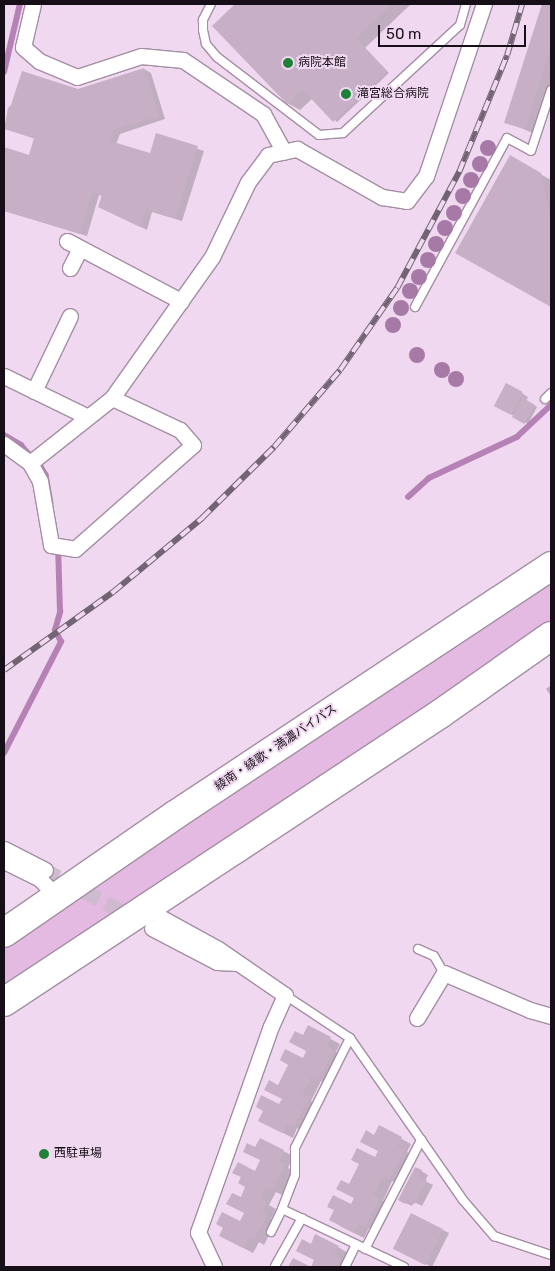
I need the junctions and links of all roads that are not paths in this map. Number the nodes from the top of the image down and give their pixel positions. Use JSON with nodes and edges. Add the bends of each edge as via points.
{"nodes":[{"id":1,"x":33,"y":4,"type":"edge"},
{"id":2,"x":211,"y":4,"type":"edge"},
{"id":3,"x":466,"y":4,"type":"edge"},
{"id":4,"x":484,"y":4,"type":"edge"},
{"id":5,"x":551,"y":90,"type":"edge"},
{"id":6,"x":284,"y":152,"type":"junction"},
{"id":7,"x":70,"y":268,"type":"dead end"},
{"id":8,"x":181,"y":301,"type":"junction"},
{"id":9,"x":415,"y":307,"type":"dead end"},
{"id":10,"x":70,"y":316,"type":"dead end"},
{"id":11,"x":4,"y":376,"type":"edge"},
{"id":12,"x":34,"y":391,"type":"junction"},
{"id":13,"x":551,"y":393,"type":"edge"},
{"id":14,"x":112,"y":398,"type":"junction"},
{"id":15,"x":545,"y":399,"type":"dead end"},
{"id":16,"x":88,"y":417,"type":"junction"},
{"id":17,"x":4,"y":444,"type":"edge"},
{"id":18,"x":33,"y":460,"type":"junction"},
{"id":19,"x":551,"y":566,"type":"edge"},
{"id":20,"x":551,"y":636,"type":"edge"},
{"id":21,"x":4,"y":849,"type":"edge"},
{"id":22,"x":4,"y":861,"type":"edge"},
{"id":23,"x":46,"y":870,"type":"tunnel mouth"},
{"id":24,"x":56,"y":896,"type":"junction"},
{"id":25,"x":150,"y":918,"type":"junction"},
{"id":26,"x":4,"y":933,"type":"edge"},
{"id":27,"x":418,"y":949,"type":"dead end"},
{"id":28,"x":239,"y":963,"type":"junction"},
{"id":29,"x":444,"y":973,"type":"junction"},
{"id":30,"x":285,"y":995,"type":"junction"},
{"id":31,"x":4,"y":1002,"type":"edge"},
{"id":32,"x":551,"y":1016,"type":"edge"},
{"id":33,"x":417,"y":1018,"type":"dead end"},
{"id":34,"x":350,"y":1038,"type":"junction"},
{"id":35,"x":421,"y":1140,"type":"junction"},
{"id":36,"x":282,"y":1209,"type":"junction"},
{"id":37,"x":302,"y":1218,"type":"junction"},
{"id":38,"x":271,"y":1232,"type":"dead end"},
{"id":39,"x":356,"y":1244,"type":"junction"},
{"id":40,"x":365,"y":1249,"type":"junction"},
{"id":41,"x":551,"y":1255,"type":"edge"},
{"id":42,"x":275,"y":1266,"type":"dead end"},
{"id":43,"x":214,"y":1267,"type":"edge"},
{"id":44,"x":345,"y":1267,"type":"edge"},
{"id":45,"x":404,"y":1267,"type":"edge"}],
"edges":[{"from":1,"to":6,"type":"street","via":[[23,47],[39,61],[77,77],[141,56],[183,60],[262,114]]},
{"from":2,"to":3,"type":"lane","via":[[203,20],[206,44],[217,57],[319,135],[343,133],[460,25]]},
{"from":4,"to":6,"type":"street","via":[[426,176],[407,201],[382,197],[297,149]]},
{"from":5,"to":9,"type":"lane","via":[[531,151],[507,138]]},
{"from":6,"to":8,"type":"street","via":[[268,156],[248,182],[212,257]]},
{"from":7,"to":8,"type":"street","via":[[74,244]]},
{"from":8,"to":14,"type":"street"},
{"from":10,"to":12,"type":"street"},
{"from":11,"to":12,"type":"street"},
{"from":12,"to":16,"type":"street"},
{"from":13,"to":15,"type":"lane"},
{"from":14,"to":16,"type":"street"},
{"from":14,"to":18,"type":"street","via":[[180,430],[193,445],[75,549],[51,545]]},
{"from":16,"to":18,"type":"street"},
{"from":17,"to":18,"type":"street"},
{"from":19,"to":24,"type":"highway","name":"綾南・綾歌・満濃バイパス"},
{"from":20,"to":25,"type":"highway"},
{"from":21,"to":23,"type":"street"},
{"from":22,"to":24,"type":"street","via":[[40,879]]},
{"from":24,"to":26,"type":"highway","name":"綾南・綾歌・満濃バイパス"},
{"from":25,"to":28,"type":"street","via":[[160,917]]},
{"from":25,"to":28,"type":"street","via":[[217,962]]},
{"from":25,"to":31,"type":"highway"},
{"from":27,"to":29,"type":"lane","via":[[434,956]]},
{"from":28,"to":30,"type":"street"},
{"from":29,"to":32,"type":"street"},
{"from":29,"to":33,"type":"street"},
{"from":30,"to":34,"type":"lane"},
{"from":30,"to":43,"type":"street","via":[[264,1044],[198,1232]]},
{"from":34,"to":35,"type":"lane"},
{"from":34,"to":36,"type":"lane","via":[[295,1148],[295,1175]]},
{"from":35,"to":40,"type":"lane"},
{"from":35,"to":41,"type":"lane","via":[[463,1200],[494,1236]]},
{"from":36,"to":37,"type":"lane"},
{"from":36,"to":38,"type":"lane"},
{"from":37,"to":39,"type":"lane"},
{"from":37,"to":42,"type":"lane"},
{"from":39,"to":40,"type":"lane"},
{"from":39,"to":44,"type":"lane"},
{"from":40,"to":45,"type":"lane"}]}
